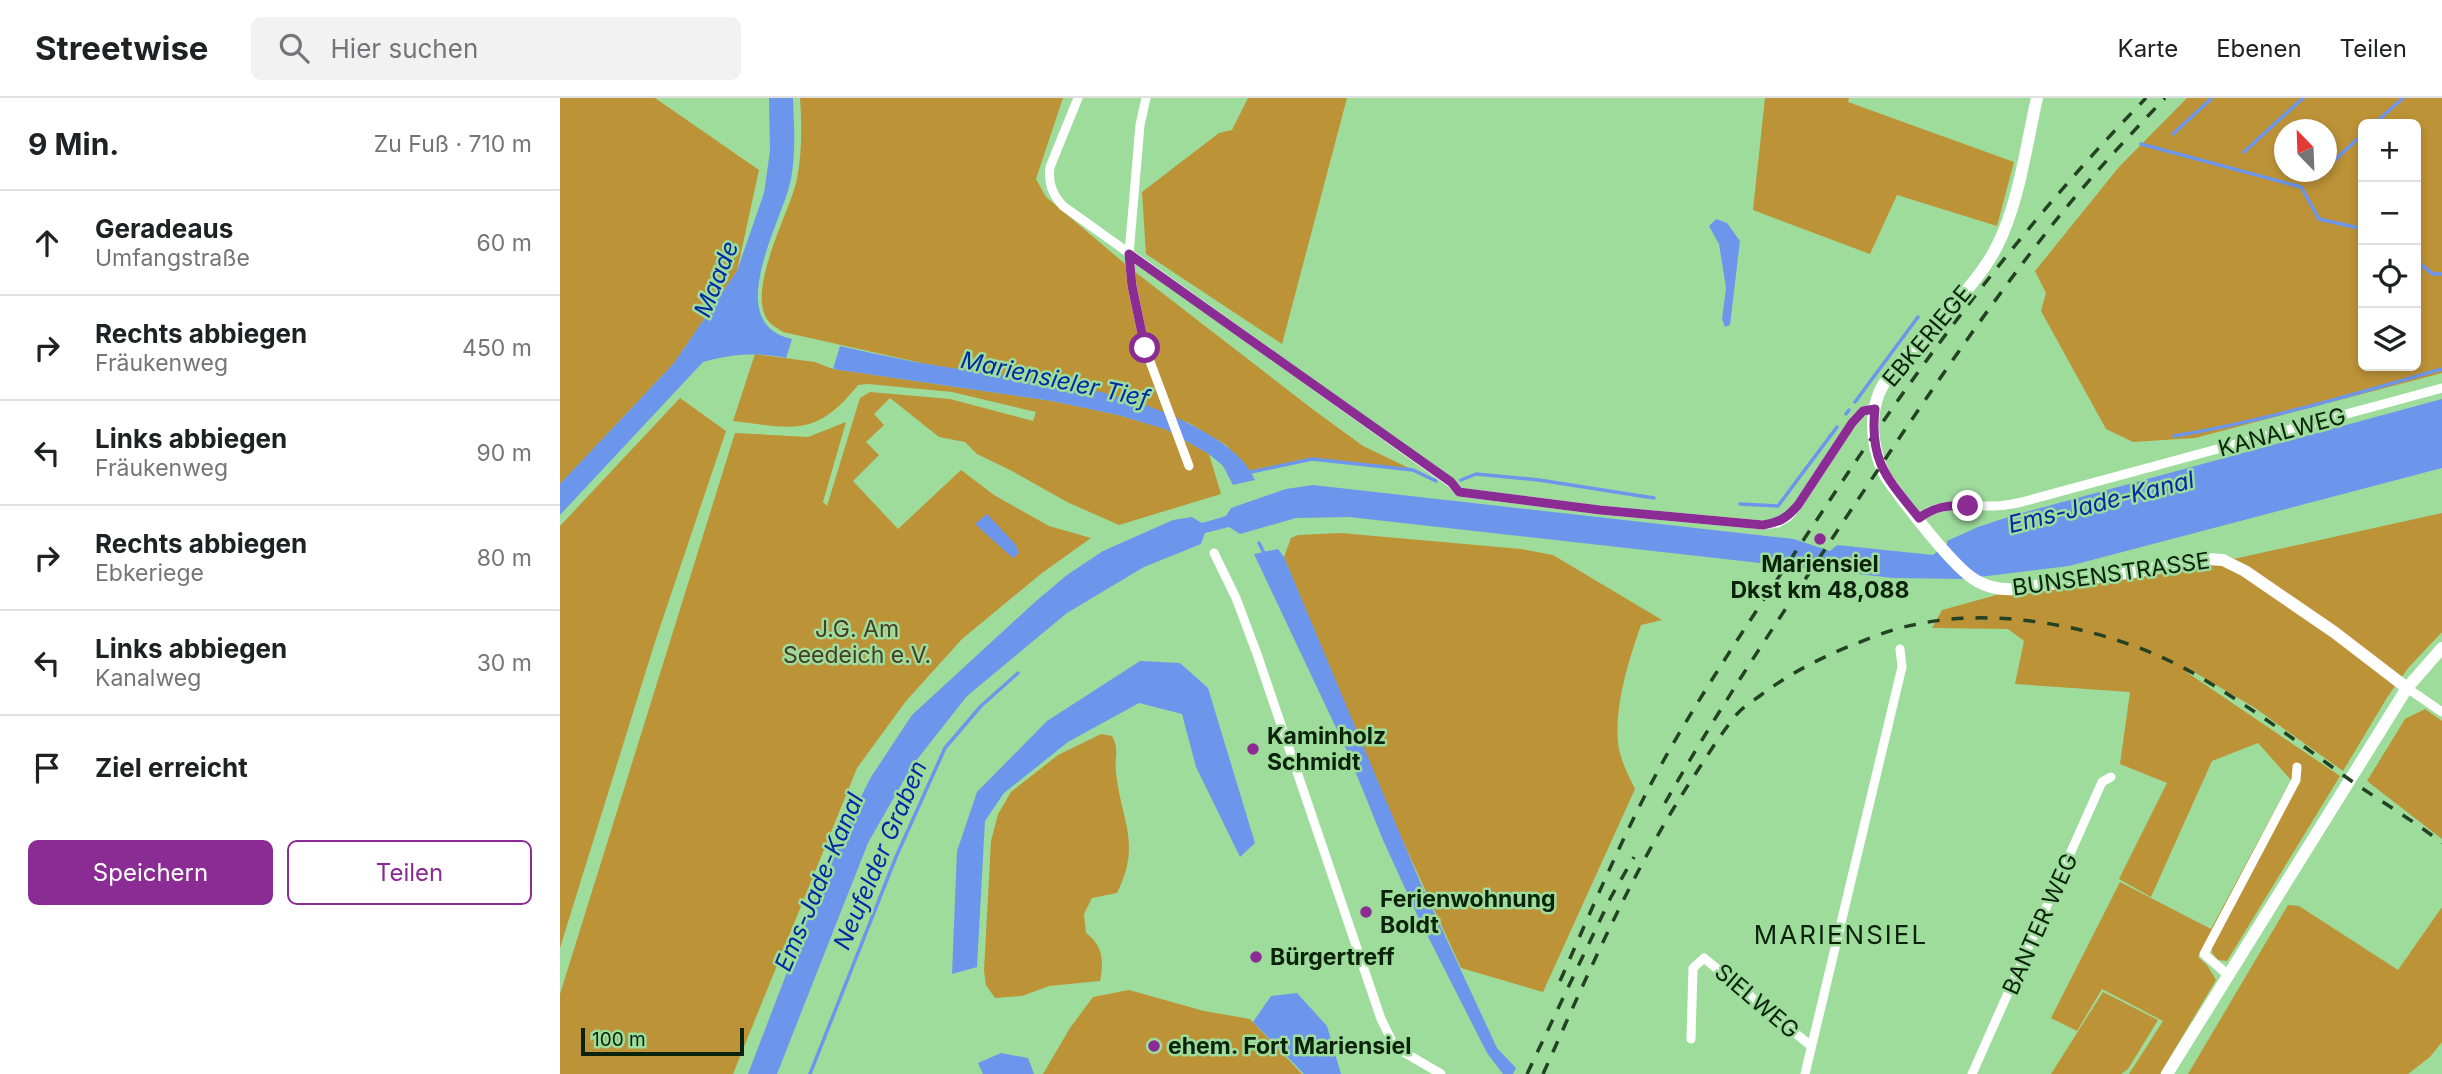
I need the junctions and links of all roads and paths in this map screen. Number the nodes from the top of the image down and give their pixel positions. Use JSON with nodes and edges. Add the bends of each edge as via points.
{"nodes":[{"id":1,"x":1078,"y":98,"type":"edge"},
{"id":2,"x":1146,"y":98,"type":"edge"},
{"id":3,"x":2037,"y":98,"type":"edge"},
{"id":4,"x":1129,"y":254,"type":"junction"},
{"id":5,"x":2442,"y":388,"type":"edge"},
{"id":6,"x":1875,"y":409,"type":"junction"},
{"id":7,"x":1189,"y":466,"type":"dead end"},
{"id":8,"x":1919,"y":518,"type":"junction"},
{"id":9,"x":1214,"y":553,"type":"dead end"},
{"id":10,"x":1985,"y":585,"type":"joint"},
{"id":11,"x":2442,"y":648,"type":"edge"},
{"id":12,"x":1900,"y":649,"type":"dead end"},
{"id":13,"x":2407,"y":688,"type":"junction"},
{"id":14,"x":2442,"y":712,"type":"edge"},
{"id":15,"x":2297,"y":767,"type":"dead end"},
{"id":16,"x":2110,"y":777,"type":"dead end"},
{"id":17,"x":2228,"y":975,"type":"junction"},
{"id":18,"x":1691,"y":1038,"type":"dead end"},
{"id":19,"x":1811,"y":1046,"type":"junction"},
{"id":20,"x":1441,"y":1074,"type":"edge"},
{"id":21,"x":1805,"y":1074,"type":"edge"},
{"id":22,"x":1972,"y":1074,"type":"edge"},
{"id":23,"x":2167,"y":1074,"type":"edge"}],
"edges":[{"from":1,"to":4,"type":"street","via":[[1050,167],[1054,196]]},
{"from":2,"to":4,"type":"street"},
{"from":3,"to":6,"type":"street","name":"EBKERIEGE","via":[[2011,208],[1996,248],[1985,267],[1884,384]]},
{"from":4,"to":6,"type":"street","via":[[1459,492],[1705,520],[1778,523],[1798,505],[1852,423],[1863,411]]},
{"from":4,"to":7,"type":"street","via":[[1145,348]]},
{"from":5,"to":8,"type":"street","name":"KANALWEG","via":[[2022,502],[1952,504],[1931,509]]},
{"from":6,"to":8,"type":"street","name":"EBKERIEGE","via":[[1873,434],[1881,467]]},
{"from":8,"to":10,"type":"street","name":"EBKERIEGE","via":[[1968,575]]},
{"from":9,"to":20,"type":"street","via":[[1257,654],[1381,1019],[1395,1047]]},
{"from":10,"to":13,"type":"street","name":"BUNSENSTRASSE","via":[[2015,589],[2223,560],[2334,632]]},
{"from":11,"to":13,"type":"street"},
{"from":12,"to":19,"type":"street","via":[[1902,667]]},
{"from":13,"to":14,"type":"street"},
{"from":13,"to":17,"type":"street"},
{"from":15,"to":17,"type":"street","via":[[2296,780],[2204,954]]},
{"from":16,"to":22,"type":"street","name":"BANTER WEG","via":[[2102,782]]},
{"from":17,"to":23,"type":"street"},
{"from":18,"to":19,"type":"street","name":"SIELWEG","via":[[1693,968],[1704,953]]},
{"from":19,"to":21,"type":"street"}]}
